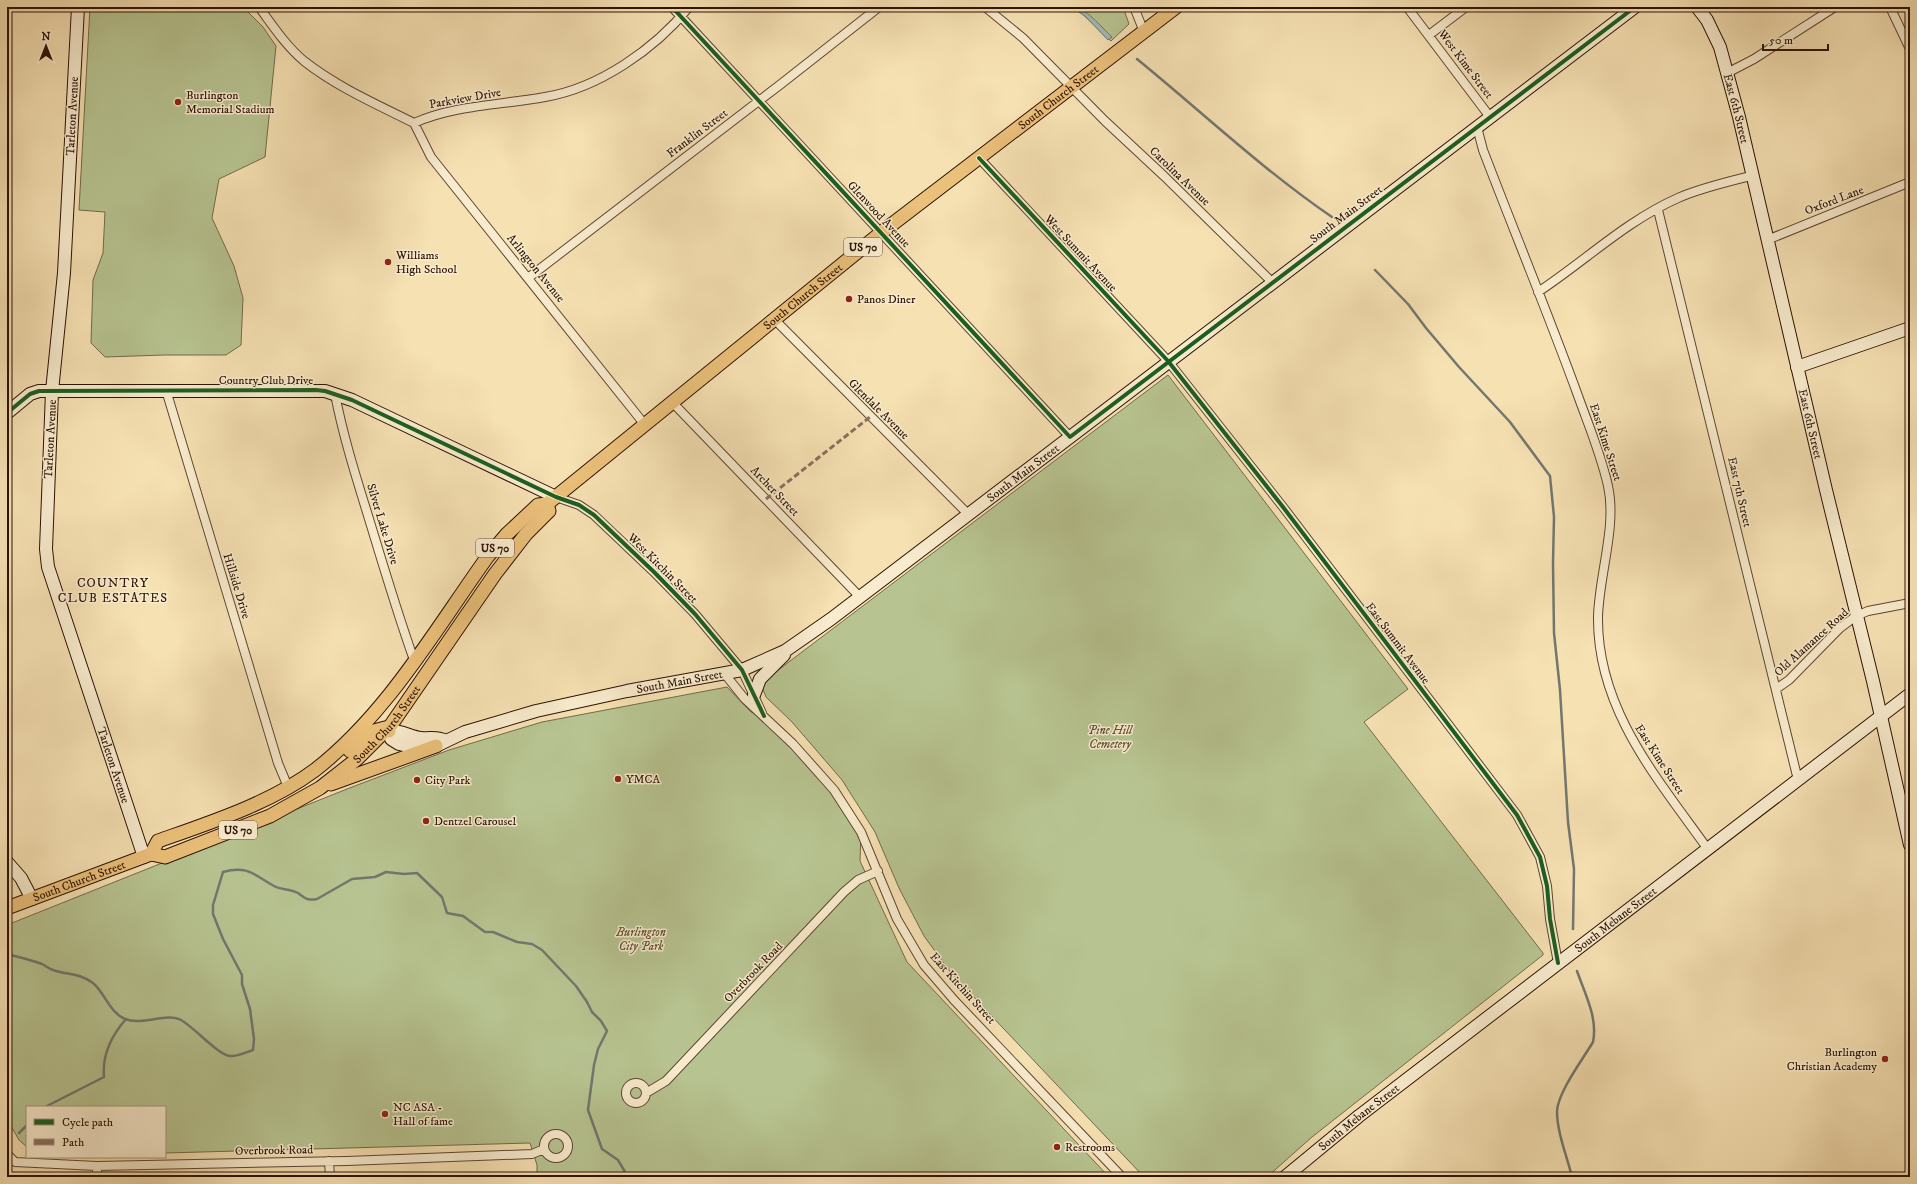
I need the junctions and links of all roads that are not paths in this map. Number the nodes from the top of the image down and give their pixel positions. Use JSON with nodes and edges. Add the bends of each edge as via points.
{"nodes":[{"id":1,"x":78,"y":7,"type":"edge"},
{"id":2,"x":259,"y":7,"type":"edge"},
{"id":3,"x":672,"y":7,"type":"edge"},
{"id":4,"x":689,"y":7,"type":"edge"},
{"id":5,"x":879,"y":7,"type":"edge"},
{"id":6,"x":985,"y":7,"type":"edge"},
{"id":7,"x":1134,"y":7,"type":"edge"},
{"id":8,"x":1176,"y":7,"type":"edge"},
{"id":9,"x":1407,"y":7,"type":"edge"},
{"id":10,"x":1466,"y":7,"type":"edge"},
{"id":11,"x":1635,"y":7,"type":"edge"},
{"id":12,"x":1697,"y":7,"type":"edge"},
{"id":13,"x":1835,"y":7,"type":"edge"},
{"id":14,"x":1890,"y":7,"type":"edge"},
{"id":15,"x":681,"y":17,"type":"junction"},
{"id":16,"x":1144,"y":32,"type":"junction"},
{"id":17,"x":1429,"y":35,"type":"junction"},
{"id":18,"x":1910,"y":49,"type":"edge"},
{"id":19,"x":1727,"y":73,"type":"junction"},
{"id":20,"x":1072,"y":87,"type":"junction"},
{"id":21,"x":759,"y":100,"type":"junction"},
{"id":22,"x":1490,"y":117,"type":"junction"},
{"id":23,"x":414,"y":123,"type":"junction"},
{"id":24,"x":1476,"y":127,"type":"junction"},
{"id":25,"x":979,"y":158,"type":"junction"},
{"id":26,"x":1752,"y":176,"type":"junction"},
{"id":27,"x":1910,"y":182,"type":"edge"},
{"id":28,"x":1658,"y":210,"type":"junction"},
{"id":29,"x":882,"y":232,"type":"junction"},
{"id":30,"x":1767,"y":240,"type":"junction"},
{"id":31,"x":528,"y":278,"type":"junction"},
{"id":32,"x":1272,"y":282,"type":"junction"},
{"id":33,"x":1538,"y":292,"type":"junction"},
{"id":34,"x":774,"y":319,"type":"junction"},
{"id":35,"x":1910,"y":328,"type":"edge"},
{"id":36,"x":1168,"y":361,"type":"junction"},
{"id":37,"x":1797,"y":367,"type":"junction"},
{"id":38,"x":166,"y":390,"type":"junction"},
{"id":39,"x":52,"y":391,"type":"junction"},
{"id":40,"x":335,"y":394,"type":"junction"},
{"id":41,"x":673,"y":403,"type":"junction"},
{"id":42,"x":7,"y":413,"type":"edge"},
{"id":43,"x":645,"y":425,"type":"junction"},
{"id":44,"x":1070,"y":436,"type":"junction"},
{"id":45,"x":552,"y":500,"type":"junction"},
{"id":46,"x":968,"y":514,"type":"junction"},
{"id":47,"x":859,"y":596,"type":"junction"},
{"id":48,"x":1910,"y":603,"type":"edge"},
{"id":49,"x":1856,"y":616,"type":"junction"},
{"id":50,"x":793,"y":645,"type":"junction"},
{"id":51,"x":414,"y":660,"type":"junction"},
{"id":52,"x":742,"y":670,"type":"junction"},
{"id":53,"x":405,"y":673,"type":"junction"},
{"id":54,"x":724,"y":673,"type":"junction"},
{"id":55,"x":1776,"y":689,"type":"junction"},
{"id":56,"x":1910,"y":694,"type":"edge"},
{"id":57,"x":754,"y":695,"type":"junction"},
{"id":58,"x":764,"y":716,"type":"junction"},
{"id":59,"x":1881,"y":716,"type":"junction"},
{"id":60,"x":387,"y":730,"type":"junction"},
{"id":61,"x":441,"y":743,"type":"junction"},
{"id":62,"x":314,"y":770,"type":"junction"},
{"id":63,"x":1798,"y":780,"type":"junction"},
{"id":64,"x":288,"y":787,"type":"junction"},
{"id":65,"x":320,"y":788,"type":"junction"},
{"id":66,"x":1910,"y":846,"type":"edge"},
{"id":67,"x":1707,"y":848,"type":"junction"},
{"id":68,"x":148,"y":856,"type":"junction"},
{"id":69,"x":7,"y":862,"type":"edge"},
{"id":70,"x":878,"y":870,"type":"junction"},
{"id":71,"x":32,"y":899,"type":"junction"},
{"id":72,"x":7,"y":908,"type":"edge"},
{"id":73,"x":1558,"y":962,"type":"junction"},
{"id":74,"x":646,"y":1093,"type":"dead end"},
{"id":75,"x":544,"y":1149,"type":"dead end"},
{"id":76,"x":7,"y":1155,"type":"edge"},
{"id":77,"x":329,"y":1161,"type":"junction"},
{"id":78,"x":97,"y":1166,"type":"junction"},
{"id":79,"x":97,"y":1177,"type":"edge"},
{"id":80,"x":330,"y":1177,"type":"edge"},
{"id":81,"x":1122,"y":1177,"type":"edge"},
{"id":82,"x":1284,"y":1177,"type":"edge"}],
"edges":[{"from":1,"to":39,"type":"street","name":"Tarleton Avenue","via":[[64,272]]},
{"from":2,"to":23,"type":"street","via":[[285,42],[304,60],[333,81]]},
{"from":3,"to":15,"type":"street","name":"Glenwood Avenue"},
{"from":4,"to":15,"type":"street","name":"Parkview Drive"},
{"from":5,"to":21,"type":"street","name":"Franklin Street"},
{"from":6,"to":20,"type":"street","name":"Carolina Avenue","via":[[1023,38]]},
{"from":7,"to":16,"type":"street"},
{"from":8,"to":16,"type":"main road","name":"South Church Street","number":"US 70"},
{"from":9,"to":17,"type":"street","name":"West Kime Street"},
{"from":10,"to":17,"type":"street"},
{"from":11,"to":22,"type":"street","name":"South Main Street"},
{"from":12,"to":19,"type":"street","name":"East 6th Street","via":[[1707,20],[1720,47]]},
{"from":13,"to":19,"type":"street","via":[[1754,59]]},
{"from":14,"to":18,"type":"street"},
{"from":15,"to":21,"type":"street","name":"Glenwood Avenue"},
{"from":15,"to":23,"type":"street","name":"Parkview Drive","via":[[635,58],[567,92],[456,110]]},
{"from":16,"to":20,"type":"main road","name":"South Church Street","number":"US 70"},
{"from":17,"to":22,"type":"street","name":"West Kime Street"},
{"from":19,"to":26,"type":"street","name":"East 6th Street"},
{"from":20,"to":25,"type":"main road","name":"South Church Street","number":"US 70"},
{"from":20,"to":32,"type":"street","name":"Carolina Avenue"},
{"from":21,"to":29,"type":"street","name":"Glenwood Avenue"},
{"from":21,"to":31,"type":"street","name":"Franklin Street"},
{"from":22,"to":24,"type":"street","name":"South Main Street"},
{"from":23,"to":31,"type":"street","name":"Arlington Avenue","via":[[431,158]]},
{"from":24,"to":32,"type":"street","name":"South Main Street"},
{"from":24,"to":33,"type":"street","name":"East Kime Street"},
{"from":25,"to":29,"type":"main road","name":"South Church Street","number":"US 70"},
{"from":25,"to":36,"type":"street","name":"West Summit Avenue"},
{"from":26,"to":28,"type":"street","via":[[1700,190]]},
{"from":26,"to":30,"type":"street","name":"East 6th Street"},
{"from":27,"to":30,"type":"street","name":"Oxford Lane"},
{"from":28,"to":33,"type":"street","via":[[1630,225]]},
{"from":28,"to":55,"type":"street","name":"East 7th Street"},
{"from":29,"to":34,"type":"main road","name":"South Church Street","number":"US 70"},
{"from":29,"to":44,"type":"street","name":"Glenwood Avenue"},
{"from":30,"to":37,"type":"street","name":"East 6th Street"},
{"from":31,"to":43,"type":"street","name":"Arlington Avenue"},
{"from":32,"to":36,"type":"street","name":"South Main Street"},
{"from":33,"to":67,"type":"street","name":"East Kime Street","via":[[1601,459],[1612,504],[1598,617],[1604,672],[1613,701],[1630,737],[1652,773]]},
{"from":34,"to":41,"type":"main road","name":"South Church Street","number":"US 70"},
{"from":34,"to":46,"type":"street","name":"Glendale Avenue"},
{"from":35,"to":37,"type":"street"},
{"from":36,"to":44,"type":"street","name":"South Main Street"},
{"from":36,"to":73,"type":"street","name":"East Summit Avenue","via":[[1283,507],[1517,815],[1540,858],[1547,886]]},
{"from":37,"to":49,"type":"street","name":"East 6th Street"},
{"from":38,"to":39,"type":"street","name":"Country Club Drive"},
{"from":38,"to":40,"type":"street","name":"Country Club Drive","via":[[316,390]]},
{"from":38,"to":64,"type":"street","name":"Hillside Drive"},
{"from":39,"to":42,"type":"street","name":"Country Club Drive","via":[[30,394]]},
{"from":39,"to":68,"type":"street","name":"Tarleton Avenue","via":[[46,527],[48,567]]},
{"from":40,"to":45,"type":"street","name":"Country Club Drive","via":[[352,400]]},
{"from":40,"to":51,"type":"street","name":"Silver Lake Drive","via":[[341,425],[361,493]]},
{"from":41,"to":43,"type":"main road","name":"South Church Street","number":"US 70"},
{"from":41,"to":47,"type":"street","name":"Archer Street"},
{"from":43,"to":45,"type":"main road","name":"South Church Street","number":"US 70"},
{"from":44,"to":46,"type":"street","name":"South Main Street"},
{"from":45,"to":51,"type":"main road","name":"South Church Street","number":"US 70","via":[[538,505],[488,556]]},
{"from":45,"to":52,"type":"street","name":"West Kitchin Street","via":[[579,504],[594,515],[695,614]]},
{"from":45,"to":60,"type":"main road","name":"South Church Street","number":"US 70","via":[[549,511],[526,534],[495,574]]},
{"from":46,"to":47,"type":"street","name":"South Main Street"},
{"from":47,"to":50,"type":"street","name":"South Main Street"},
{"from":48,"to":49,"type":"street","name":"Old Alamance Road","via":[[1868,611]]},
{"from":49,"to":55,"type":"street","name":"Old Alamance Road","via":[[1840,628],[1789,680]]},
{"from":49,"to":59,"type":"street","name":"East 6th Street"},
{"from":50,"to":52,"type":"street","name":"South Main Street"},
{"from":50,"to":57,"type":"street","via":[[760,679]]},
{"from":51,"to":53,"type":"main road","name":"South Church Street","number":"US 70"},
{"from":52,"to":54,"type":"street","name":"South Main Street"},
{"from":52,"to":57,"type":"street","name":"East Kitchin Street"},
{"from":53,"to":60,"type":"main road","via":[[408,684],[384,718]]},
{"from":53,"to":62,"type":"main road","name":"South Church Street","number":"US 70","via":[[381,707],[350,740]]},
{"from":54,"to":58,"type":"street","name":"East Kitchin Street","via":[[744,698]]},
{"from":54,"to":61,"type":"street","name":"South Main Street","via":[[536,711],[465,732]]},
{"from":55,"to":63,"type":"street","name":"East 7th Street"},
{"from":56,"to":59,"type":"street","name":"South Mebane Street"},
{"from":57,"to":58,"type":"street","name":"East Kitchin Street"},
{"from":58,"to":70,"type":"street","name":"East Kitchin Street","via":[[834,790],[861,832]]},
{"from":59,"to":63,"type":"street","name":"South Mebane Street"},
{"from":59,"to":66,"type":"street","name":"East 6th Street"},
{"from":60,"to":61,"type":"street","name":"South Main Street","via":[[391,739],[399,744],[424,748]]},
{"from":60,"to":62,"type":"main road","via":[[374,731],[334,764]]},
{"from":60,"to":65,"type":"main road","name":"South Church Street","number":"US 70","via":[[358,759]]},
{"from":61,"to":65,"type":"main road"},
{"from":62,"to":64,"type":"main road","name":"South Church Street","number":"US 70"},
{"from":63,"to":67,"type":"street","name":"South Mebane Street"},
{"from":64,"to":68,"type":"main road","name":"South Church Street","number":"US 70","via":[[210,822],[158,841]]},
{"from":65,"to":68,"type":"main road","name":"South Church Street","number":"US 70","via":[[270,816],[240,829],[165,857]]},
{"from":67,"to":73,"type":"street","name":"South Mebane Street"},
{"from":68,"to":71,"type":"main road","name":"South Church Street","number":"US 70"},
{"from":69,"to":71,"type":"street","via":[[21,878]]},
{"from":70,"to":74,"type":"street","name":"Overbrook Road","via":[[858,880],[844,892],[666,1081]]},
{"from":70,"to":81,"type":"street","name":"East Kitchin Street","via":[[898,920],[924,965]]},
{"from":71,"to":72,"type":"main road","name":"South Church Street","number":"US 70"},
{"from":73,"to":82,"type":"street","name":"South Mebane Street"},
{"from":75,"to":77,"type":"street","name":"Overbrook Road","via":[[532,1154]]},
{"from":76,"to":78,"type":"street","name":"Overbrook Road","via":[[15,1162]]},
{"from":77,"to":78,"type":"street","name":"Overbrook Road"},
{"from":77,"to":80,"type":"street"},
{"from":78,"to":79,"type":"street"}]}
